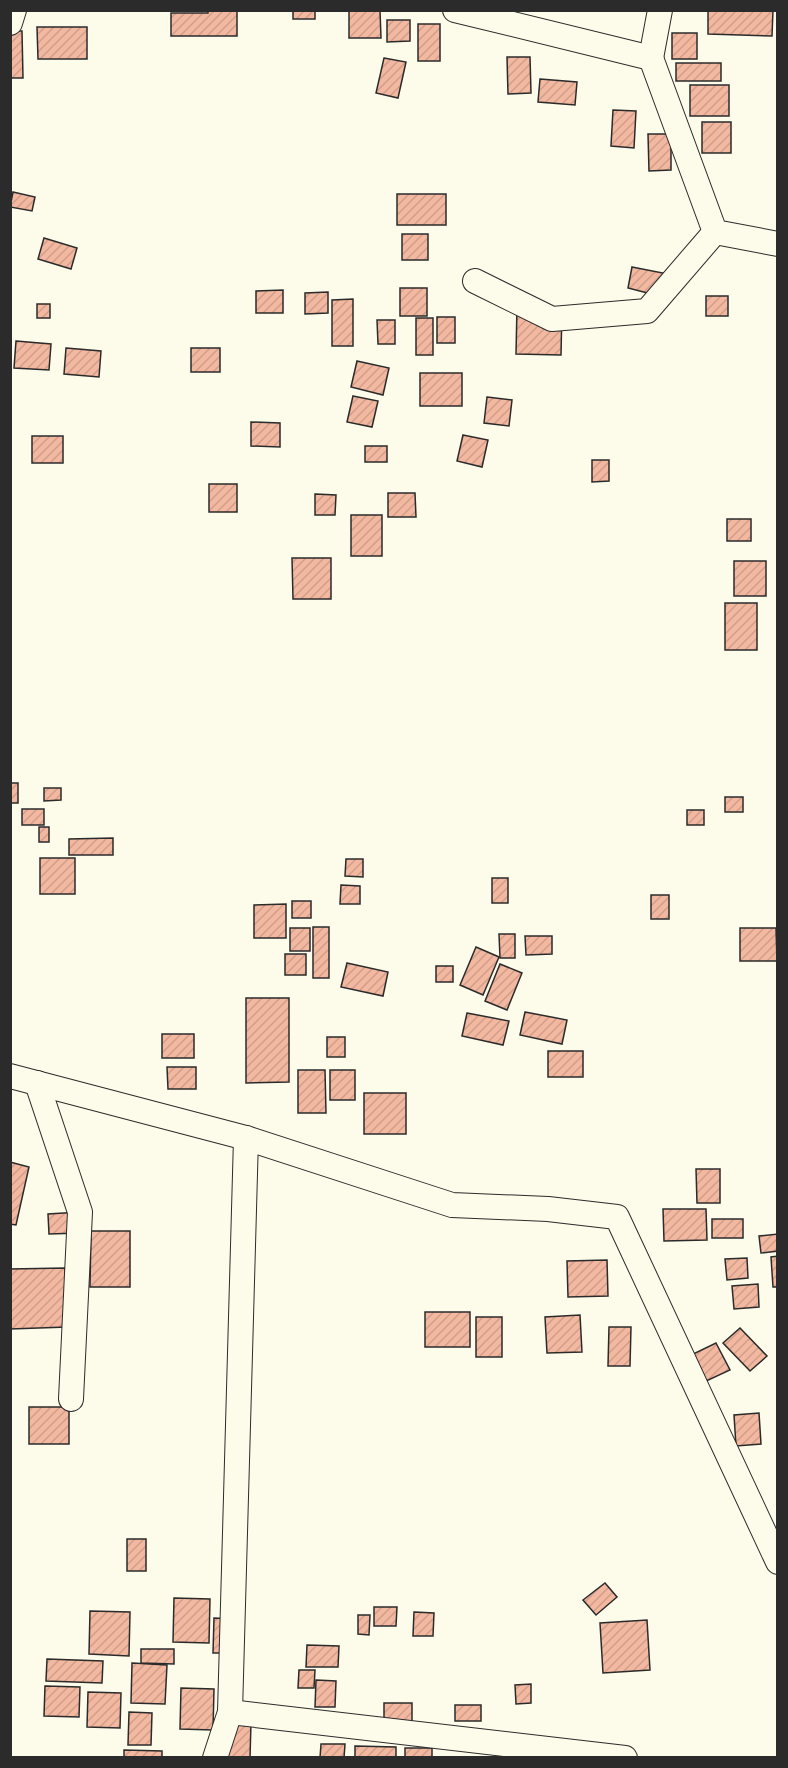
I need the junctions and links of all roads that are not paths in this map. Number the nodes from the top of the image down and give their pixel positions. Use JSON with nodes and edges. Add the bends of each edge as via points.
{"nodes":[{"id":1,"x":14,"y":10,"type":"edge"},
{"id":2,"x":455,"y":10,"type":"edge"},
{"id":3,"x":660,"y":10,"type":"edge"},
{"id":4,"x":10,"y":23,"type":"edge"},
{"id":5,"x":651,"y":58,"type":"junction"},
{"id":6,"x":715,"y":232,"type":"junction"},
{"id":7,"x":777,"y":244,"type":"edge"},
{"id":8,"x":475,"y":282,"type":"dead end"},
{"id":9,"x":10,"y":1076,"type":"edge"},
{"id":10,"x":37,"y":1083,"type":"junction"},
{"id":11,"x":246,"y":1138,"type":"junction"},
{"id":12,"x":71,"y":1399,"type":"dead end"},
{"id":13,"x":777,"y":1562,"type":"edge"},
{"id":14,"x":230,"y":1713,"type":"junction"},
{"id":15,"x":215,"y":1758,"type":"edge"},
{"id":16,"x":625,"y":1758,"type":"edge"}],
"edges":[{"from":1,"to":4,"type":"street"},
{"from":2,"to":5,"type":"street"},
{"from":3,"to":5,"type":"street"},
{"from":5,"to":6,"type":"street"},
{"from":6,"to":7,"type":"street"},
{"from":6,"to":8,"type":"street","via":[[647,311],[552,319]]},
{"from":9,"to":10,"type":"street"},
{"from":10,"to":11,"type":"street"},
{"from":10,"to":12,"type":"street","via":[[80,1212]]},
{"from":11,"to":13,"type":"street","via":[[452,1205],[617,1217]]},
{"from":11,"to":14,"type":"street"},
{"from":14,"to":15,"type":"street"},
{"from":14,"to":16,"type":"street"}]}
